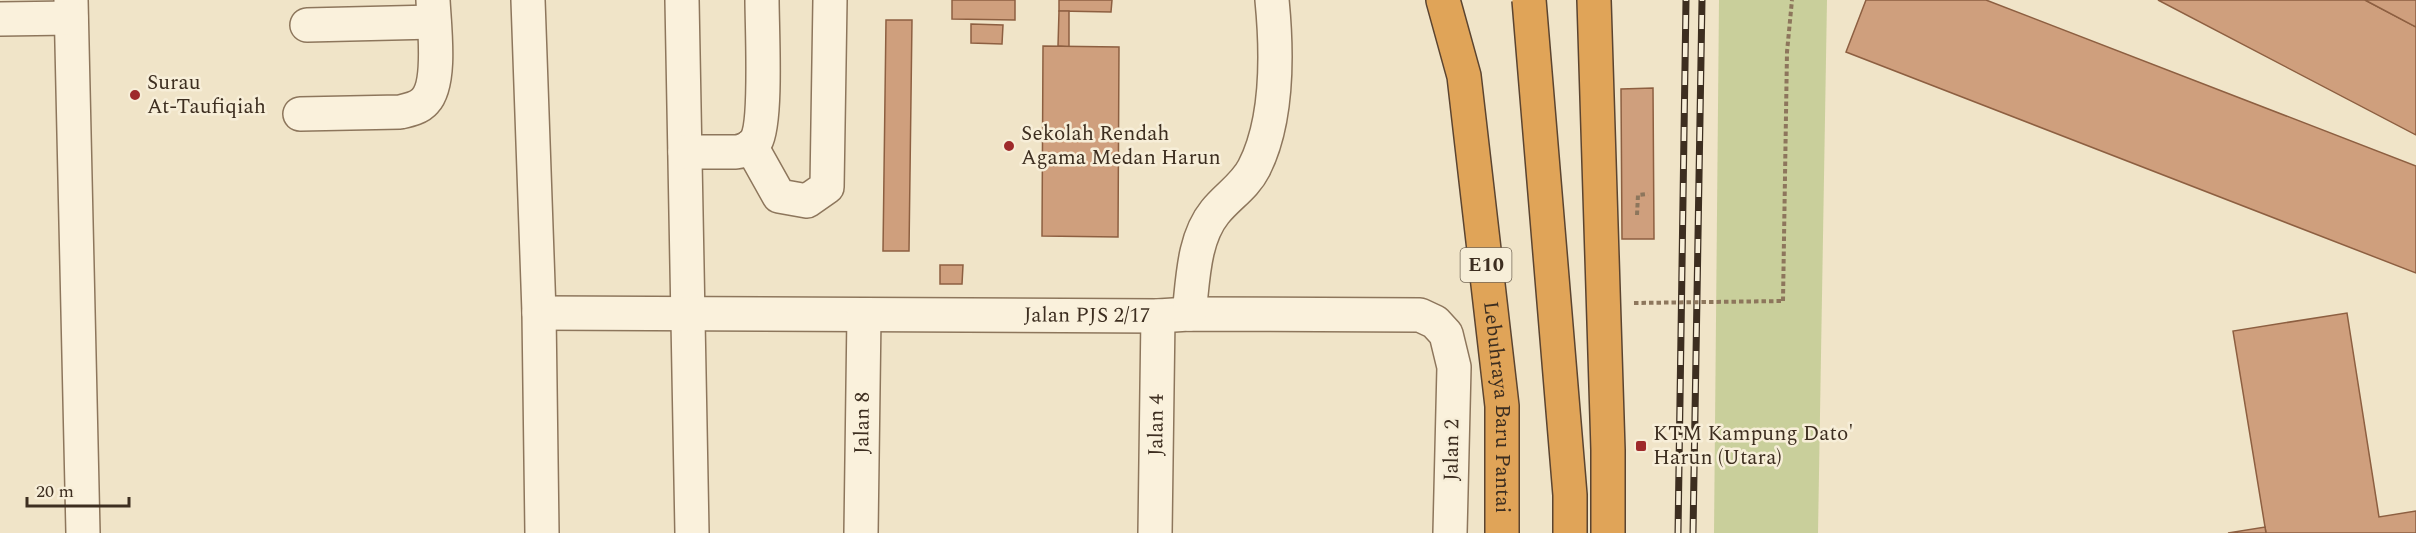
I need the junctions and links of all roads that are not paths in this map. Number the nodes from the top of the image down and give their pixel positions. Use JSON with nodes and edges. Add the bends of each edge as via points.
{"nodes":[{"id":1,"x":528,"y":0,"type":"edge"},
{"id":2,"x":681,"y":0,"type":"edge"},
{"id":3,"x":762,"y":0,"type":"edge"},
{"id":4,"x":830,"y":0,"type":"edge"},
{"id":5,"x":1272,"y":0,"type":"edge"},
{"id":6,"x":1443,"y":0,"type":"edge"},
{"id":7,"x":1529,"y":0,"type":"edge"},
{"id":8,"x":1594,"y":0,"type":"edge"},
{"id":9,"x":71,"y":9,"type":"edge"},
{"id":10,"x":434,"y":11,"type":"edge"},
{"id":11,"x":0,"y":19,"type":"edge"},
{"id":12,"x":307,"y":25,"type":"dead end"},
{"id":13,"x":300,"y":114,"type":"dead end"},
{"id":14,"x":751,"y":146,"type":"junction"},
{"id":15,"x":685,"y":152,"type":"junction"},
{"id":16,"x":539,"y":313,"type":"junction"},
{"id":17,"x":688,"y":314,"type":"junction"},
{"id":18,"x":864,"y":315,"type":"junction"},
{"id":19,"x":1174,"y":315,"type":"junction"},
{"id":20,"x":1454,"y":367,"type":"joint"},
{"id":21,"x":83,"y":533,"type":"edge"},
{"id":22,"x":542,"y":533,"type":"edge"},
{"id":23,"x":692,"y":533,"type":"edge"},
{"id":24,"x":861,"y":533,"type":"edge"},
{"id":25,"x":1155,"y":533,"type":"edge"},
{"id":26,"x":1450,"y":533,"type":"edge"},
{"id":27,"x":1502,"y":533,"type":"edge"},
{"id":28,"x":1570,"y":533,"type":"edge"},
{"id":29,"x":1608,"y":533,"type":"edge"}],
"edges":[{"from":1,"to":16,"type":"street"},
{"from":2,"to":15,"type":"street"},
{"from":3,"to":14,"type":"street","via":[[762,107],[760,130]]},
{"from":4,"to":14,"type":"street","via":[[827,187],[807,201],[779,196]]},
{"from":5,"to":19,"type":"street","name":"Jalan 4","via":[[1272,99],[1263,148],[1242,186],[1206,226],[1194,273]]},
{"from":6,"to":27,"type":"highway","name":"Lebuhraya Baru Pantai","number":"E10","via":[[1464,76],[1502,406]]},
{"from":7,"to":28,"type":"highway","bridge":true},
{"from":8,"to":29,"type":"highway"},
{"from":9,"to":11,"type":"street"},
{"from":9,"to":21,"type":"street"},
{"from":10,"to":12,"type":"street"},
{"from":10,"to":13,"type":"street","via":[[435,75],[433,89],[425,101],[400,112]]},
{"from":14,"to":15,"type":"street","via":[[736,152]]},
{"from":15,"to":17,"type":"street"},
{"from":16,"to":17,"type":"street","name":"Jalan PJS 2/17"},
{"from":16,"to":22,"type":"street"},
{"from":17,"to":18,"type":"street","name":"Jalan PJS 2/17"},
{"from":17,"to":23,"type":"street"},
{"from":18,"to":19,"type":"street","name":"Jalan PJS 2/17"},
{"from":18,"to":24,"type":"street","name":"Jalan 8"},
{"from":19,"to":20,"type":"street","name":"Jalan PJS 2/17","via":[[1419,315],[1435,322],[1446,334]]},
{"from":19,"to":25,"type":"street","name":"Jalan 4"},
{"from":20,"to":26,"type":"street","name":"Jalan 2"}]}
